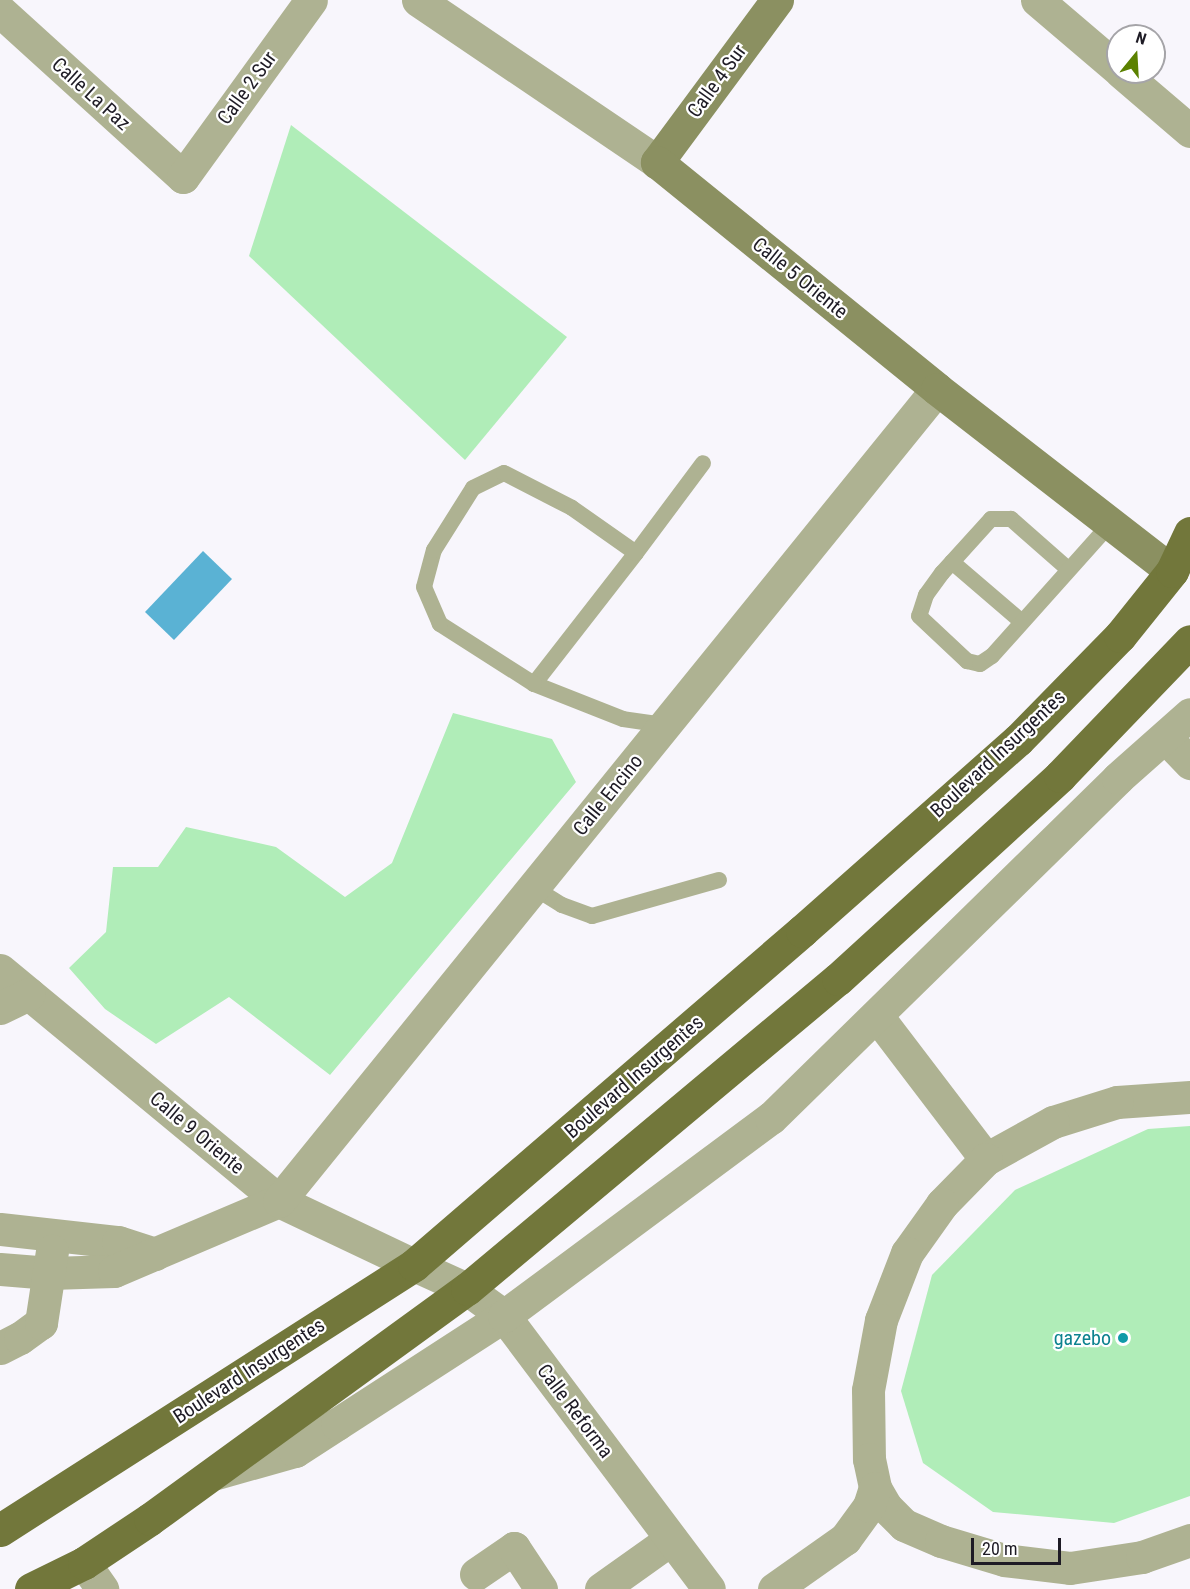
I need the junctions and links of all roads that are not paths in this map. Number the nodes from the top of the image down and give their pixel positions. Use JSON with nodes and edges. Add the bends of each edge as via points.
{"nodes":[{"id":1,"x":311,"y":0,"type":"edge"},
{"id":2,"x":418,"y":0,"type":"edge"},
{"id":3,"x":777,"y":0,"type":"edge"},
{"id":4,"x":1037,"y":0,"type":"edge"},
{"id":5,"x":0,"y":11,"type":"edge"},
{"id":6,"x":1106,"y":60,"type":"edge"},
{"id":7,"x":1134,"y":84,"type":"edge"},
{"id":8,"x":1190,"y":131,"type":"edge"},
{"id":9,"x":657,"y":162,"type":"junction"},
{"id":10,"x":183,"y":177,"type":"joint"},
{"id":11,"x":937,"y":389,"type":"junction"},
{"id":12,"x":703,"y":463,"type":"dead end"},
{"id":13,"x":1110,"y":524,"type":"junction"},
{"id":14,"x":1190,"y":533,"type":"edge"},
{"id":15,"x":636,"y":553,"type":"junction"},
{"id":16,"x":952,"y":562,"type":"junction"},
{"id":17,"x":1068,"y":569,"type":"junction"},
{"id":18,"x":1172,"y":572,"type":"junction"},
{"id":19,"x":1022,"y":622,"type":"junction"},
{"id":20,"x":1190,"y":640,"type":"edge"},
{"id":21,"x":534,"y":684,"type":"junction"},
{"id":22,"x":1190,"y":714,"type":"edge"},
{"id":23,"x":664,"y":725,"type":"junction"},
{"id":24,"x":1166,"y":738,"type":"junction"},
{"id":25,"x":1190,"y":763,"type":"edge"},
{"id":26,"x":719,"y":880,"type":"dead end"},
{"id":27,"x":533,"y":887,"type":"junction"},
{"id":28,"x":0,"y":970,"type":"edge"},
{"id":29,"x":14,"y":1001,"type":"edge"},
{"id":30,"x":877,"y":1016,"type":"junction"},
{"id":31,"x":1190,"y":1097,"type":"edge"},
{"id":32,"x":986,"y":1159,"type":"junction"},
{"id":33,"x":279,"y":1201,"type":"junction"},
{"id":34,"x":0,"y":1229,"type":"edge"},
{"id":35,"x":53,"y":1236,"type":"junction"},
{"id":36,"x":155,"y":1254,"type":"junction"},
{"id":37,"x":414,"y":1265,"type":"junction"},
{"id":38,"x":0,"y":1269,"type":"edge"},
{"id":39,"x":50,"y":1273,"type":"junction"},
{"id":40,"x":467,"y":1289,"type":"junction"},
{"id":41,"x":504,"y":1316,"type":"junction"},
{"id":42,"x":0,"y":1348,"type":"edge"},
{"id":43,"x":214,"y":1473,"type":"junction"},
{"id":44,"x":875,"y":1488,"type":"junction"},
{"id":45,"x":904,"y":1526,"type":"junction"},
{"id":46,"x":0,"y":1530,"type":"edge"},
{"id":47,"x":671,"y":1539,"type":"junction"},
{"id":48,"x":845,"y":1539,"type":"junction"},
{"id":49,"x":1190,"y":1540,"type":"edge"},
{"id":50,"x":84,"y":1563,"type":"junction"},
{"id":51,"x":476,"y":1574,"type":"dead end"},
{"id":52,"x":31,"y":1589,"type":"edge"},
{"id":53,"x":102,"y":1589,"type":"edge"},
{"id":54,"x":541,"y":1589,"type":"edge"},
{"id":55,"x":601,"y":1589,"type":"edge"},
{"id":56,"x":709,"y":1589,"type":"edge"},
{"id":57,"x":774,"y":1589,"type":"edge"}],
"edges":[{"from":1,"to":10,"type":"street","name":"Calle 2 Sur"},
{"from":2,"to":9,"type":"street","name":"Calle 5 Oriente"},
{"from":3,"to":9,"type":"main road","name":"Calle 4 Sur"},
{"from":4,"to":6,"type":"street"},
{"from":5,"to":10,"type":"street","name":"Calle La Paz"},
{"from":7,"to":8,"type":"street"},
{"from":9,"to":11,"type":"main road","name":"Calle 5 Oriente"},
{"from":11,"to":13,"type":"main road","name":"Calle 5 Oriente"},
{"from":11,"to":23,"type":"street","name":"Calle Encino"},
{"from":12,"to":15,"type":"lane"},
{"from":13,"to":17,"type":"lane"},
{"from":13,"to":18,"type":"main road","name":"Calle 5 Oriente"},
{"from":14,"to":18,"type":"main road","name":"Boulevard Insurgentes"},
{"from":15,"to":21,"type":"lane"},
{"from":15,"to":21,"type":"lane","via":[[572,508],[504,473],[473,488],[434,550],[424,587],[440,624]]},
{"from":16,"to":17,"type":"lane","via":[[991,519],[1011,519]]},
{"from":16,"to":19,"type":"lane"},
{"from":16,"to":19,"type":"lane","via":[[926,595],[919,616],[967,661],[981,664]]},
{"from":17,"to":19,"type":"lane"},
{"from":18,"to":37,"type":"main road","name":"Boulevard Insurgentes","via":[[1120,636],[1018,740],[794,939]]},
{"from":20,"to":40,"type":"main road","via":[[1060,776],[838,979]]},
{"from":21,"to":23,"type":"lane","via":[[623,719]]},
{"from":22,"to":24,"type":"street"},
{"from":23,"to":27,"type":"street","name":"Calle Encino"},
{"from":24,"to":25,"type":"street"},
{"from":24,"to":30,"type":"street","via":[[1118,778]]},
{"from":26,"to":27,"type":"lane","via":[[592,916],[561,905]]},
{"from":27,"to":33,"type":"street","name":"Calle Encino"},
{"from":28,"to":29,"type":"street","name":"Calle 9 Oriente"},
{"from":29,"to":33,"type":"street","name":"Calle 9 Oriente"},
{"from":30,"to":32,"type":"street"},
{"from":30,"to":41,"type":"street","via":[[771,1118]]},
{"from":31,"to":32,"type":"street","via":[[1117,1102],[1053,1122]]},
{"from":32,"to":44,"type":"street","via":[[942,1204],[907,1253],[880,1320],[868,1390],[869,1459]]},
{"from":33,"to":36,"type":"street"},
{"from":33,"to":37,"type":"street","name":"Calle 9 Oriente"},
{"from":34,"to":35,"type":"street"},
{"from":35,"to":36,"type":"street","via":[[118,1242]]},
{"from":35,"to":39,"type":"street"},
{"from":36,"to":39,"type":"street","via":[[114,1271]]},
{"from":37,"to":40,"type":"street","name":"Calle Reforma"},
{"from":37,"to":46,"type":"main road","name":"Boulevard Insurgentes"},
{"from":38,"to":39,"type":"street"},
{"from":39,"to":42,"type":"street","via":[[40,1323]]},
{"from":40,"to":41,"type":"street","name":"Calle Reforma"},
{"from":40,"to":43,"type":"main road"},
{"from":41,"to":43,"type":"street","via":[[295,1451]]},
{"from":41,"to":47,"type":"street","name":"Calle Reforma"},
{"from":43,"to":50,"type":"main road"},
{"from":44,"to":45,"type":"street"},
{"from":44,"to":48,"type":"street","via":[[869,1506]]},
{"from":45,"to":48,"type":"street"},
{"from":45,"to":49,"type":"street","via":[[1004,1560],[1070,1568],[1142,1557]]},
{"from":47,"to":55,"type":"street"},
{"from":47,"to":56,"type":"street","name":"Calle Reforma"},
{"from":48,"to":57,"type":"street"},
{"from":50,"to":52,"type":"main road"},
{"from":50,"to":53,"type":"street"},
{"from":51,"to":54,"type":"street","via":[[514,1548]]}]}
